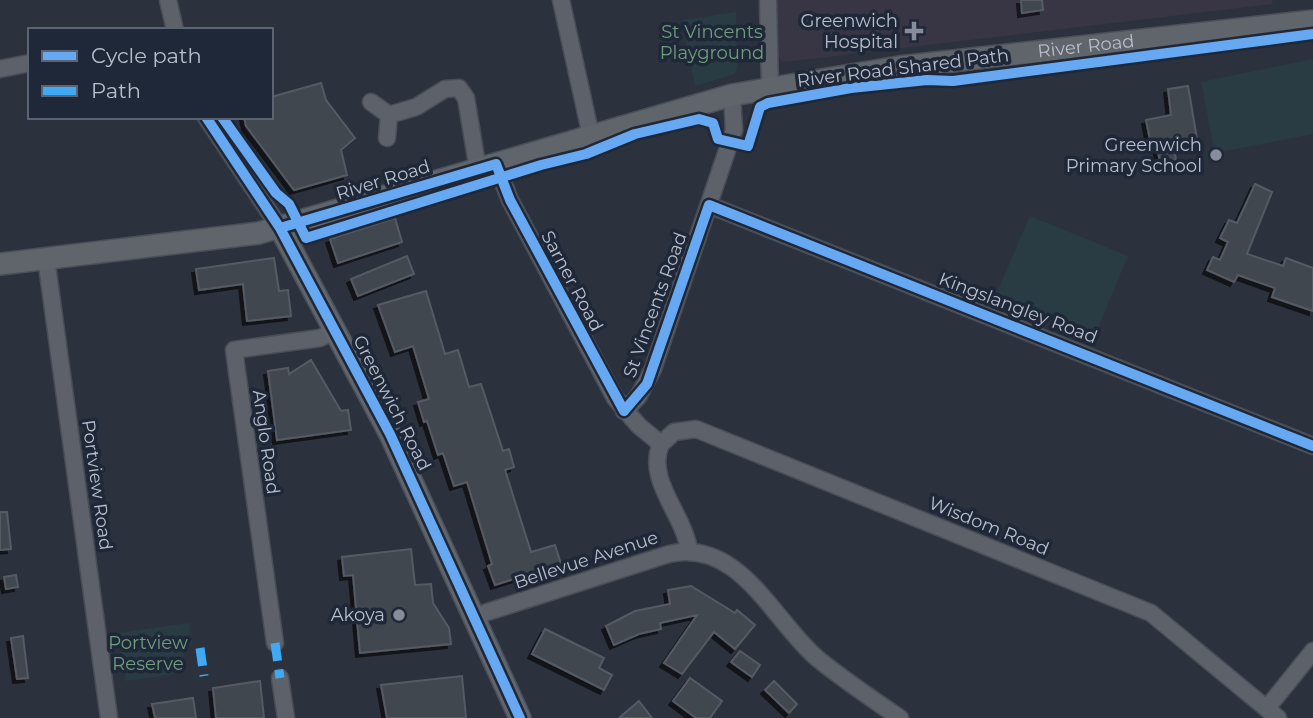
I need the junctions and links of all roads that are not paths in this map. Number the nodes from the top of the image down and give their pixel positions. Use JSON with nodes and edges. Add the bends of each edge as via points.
{"nodes":[{"id":1,"x":168,"y":0,"type":"edge"},
{"id":2,"x":562,"y":0,"type":"edge"},
{"id":3,"x":768,"y":0,"type":"edge"},
{"id":4,"x":1313,"y":21,"type":"edge"},
{"id":5,"x":175,"y":28,"type":"edge"},
{"id":6,"x":28,"y":63,"type":"edge"},
{"id":7,"x":0,"y":69,"type":"edge"},
{"id":8,"x":770,"y":88,"type":"junction"},
{"id":9,"x":732,"y":95,"type":"junction"},
{"id":10,"x":371,"y":102,"type":"dead end"},
{"id":11,"x":389,"y":115,"type":"junction"},
{"id":12,"x":207,"y":119,"type":"edge"},
{"id":13,"x":591,"y":136,"type":"junction"},
{"id":14,"x":387,"y":138,"type":"dead end"},
{"id":15,"x":487,"y":167,"type":"junction"},
{"id":16,"x":709,"y":205,"type":"junction"},
{"id":17,"x":280,"y":228,"type":"junction"},
{"id":18,"x":46,"y":258,"type":"junction"},
{"id":19,"x":0,"y":264,"type":"edge"},
{"id":20,"x":335,"y":331,"type":"junction"},
{"id":21,"x":624,"y":411,"type":"junction"},
{"id":22,"x":660,"y":444,"type":"junction"},
{"id":23,"x":1313,"y":446,"type":"edge"},
{"id":24,"x":689,"y":551,"type":"junction"},
{"id":25,"x":475,"y":616,"type":"junction"},
{"id":26,"x":275,"y":643,"type":"dead end"},
{"id":27,"x":1313,"y":651,"type":"edge"},
{"id":28,"x":280,"y":678,"type":"dead end"},
{"id":29,"x":1272,"y":713,"type":"edge"},
{"id":30,"x":109,"y":718,"type":"edge"},
{"id":31,"x":286,"y":718,"type":"edge"},
{"id":32,"x":520,"y":718,"type":"edge"},
{"id":33,"x":900,"y":718,"type":"edge"}],
"edges":[{"from":1,"to":5,"type":"street"},
{"from":2,"to":13,"type":"street"},
{"from":3,"to":8,"type":"street"},
{"from":4,"to":8,"type":"main road","name":"River Road","via":[[899,67]]},
{"from":6,"to":7,"type":"street"},
{"from":8,"to":9,"type":"main road","name":"River Road"},
{"from":9,"to":13,"type":"main road","name":"River Road"},
{"from":9,"to":16,"type":"street","name":"St Vincents Road","via":[[734,130]]},
{"from":10,"to":11,"type":"street"},
{"from":11,"to":14,"type":"street"},
{"from":11,"to":15,"type":"street","name":"Sarner Road","via":[[416,107],[445,89],[459,88]]},
{"from":12,"to":17,"type":"street","name":"Greenwich Road"},
{"from":13,"to":15,"type":"main road","name":"River Road"},
{"from":15,"to":17,"type":"main road","name":"River Road"},
{"from":15,"to":21,"type":"street","name":"Sarner Road","via":[[510,200]]},
{"from":16,"to":21,"type":"street","name":"St Vincents Road","via":[[647,384]]},
{"from":16,"to":23,"type":"street","name":"Kingslangley Road"},
{"from":17,"to":18,"type":"main road","name":"River Road"},
{"from":17,"to":20,"type":"main road","name":"Greenwich Road"},
{"from":18,"to":19,"type":"main road","name":"River Road"},
{"from":18,"to":30,"type":"street","name":"Portview Road"},
{"from":20,"to":25,"type":"main road","name":"Greenwich Road","via":[[390,434]]},
{"from":20,"to":26,"type":"street","name":"Anglo Road","via":[[320,338],[234,350]]},
{"from":21,"to":22,"type":"street","name":"Sarner Road"},
{"from":22,"to":24,"type":"street","via":[[656,470],[685,529]]},
{"from":22,"to":29,"type":"street","name":"Wisdom Road","via":[[674,432],[696,429],[1151,612]]},
{"from":24,"to":25,"type":"street","name":"Bellevue Avenue"},
{"from":24,"to":33,"type":"street","name":"Bellevue Avenue","via":[[713,556],[732,567],[817,659]]},
{"from":25,"to":32,"type":"main road","name":"Greenwich Road"},
{"from":27,"to":29,"type":"street"},
{"from":28,"to":31,"type":"street"}]}
